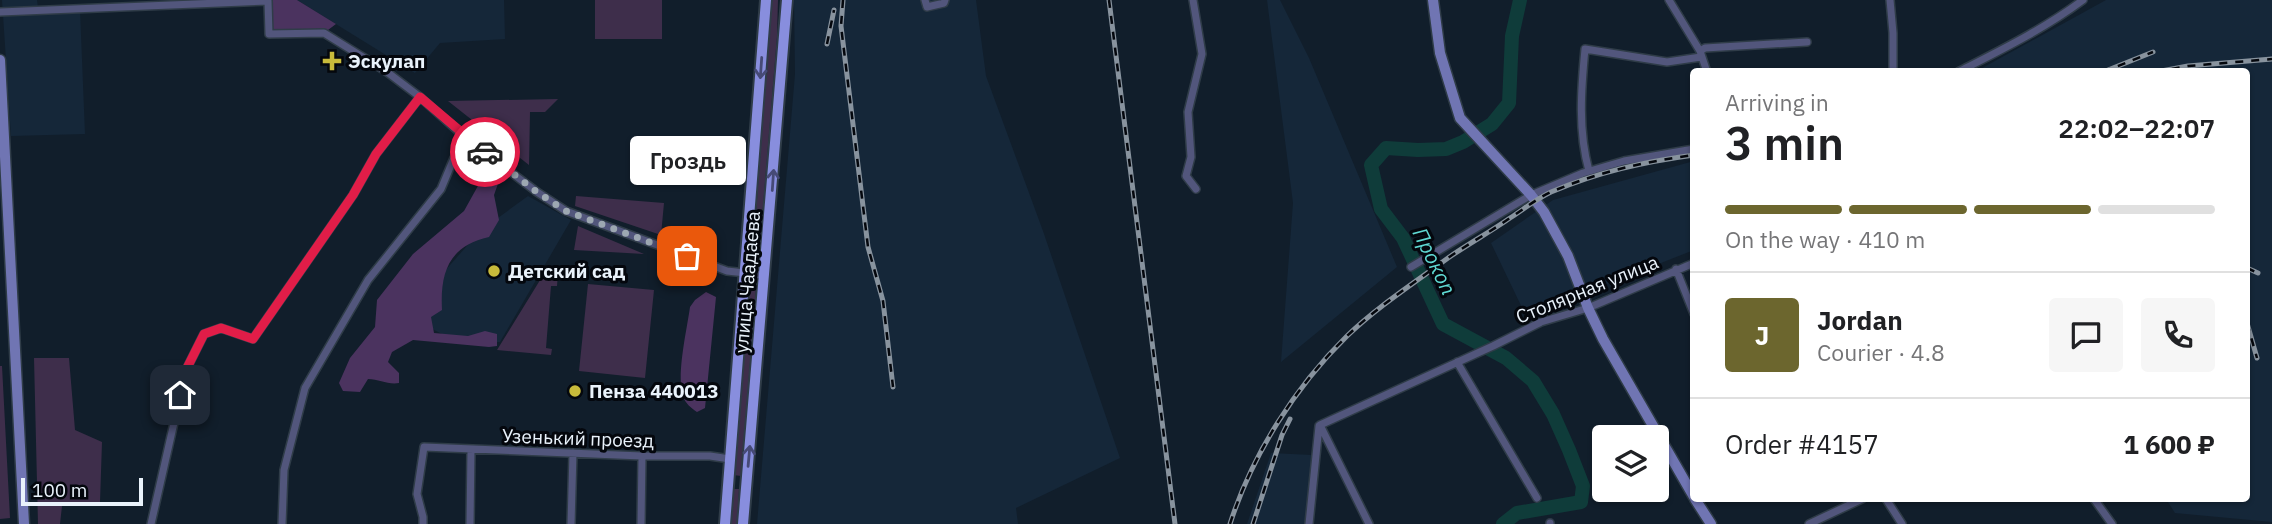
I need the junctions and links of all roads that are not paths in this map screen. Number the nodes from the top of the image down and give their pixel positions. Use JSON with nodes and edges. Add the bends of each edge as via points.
{"nodes":[{"id":1,"x":766,"y":0,"type":"edge"},
{"id":2,"x":787,"y":0,"type":"edge"},
{"id":3,"x":925,"y":0,"type":"edge"},
{"id":4,"x":944,"y":0,"type":"edge"},
{"id":5,"x":1193,"y":0,"type":"edge"},
{"id":6,"x":1433,"y":0,"type":"edge"},
{"id":7,"x":1669,"y":0,"type":"edge"},
{"id":8,"x":1890,"y":0,"type":"edge"},
{"id":9,"x":2083,"y":0,"type":"edge"},
{"id":10,"x":0,"y":12,"type":"edge"},
{"id":11,"x":1807,"y":42,"type":"dead end"},
{"id":12,"x":1700,"y":54,"type":"junction"},
{"id":13,"x":0,"y":60,"type":"edge"},
{"id":14,"x":1705,"y":68,"type":"edge"},
{"id":15,"x":1893,"y":68,"type":"edge"},
{"id":16,"x":1966,"y":68,"type":"edge"},
{"id":17,"x":420,"y":97,"type":"junction"},
{"id":18,"x":467,"y":139,"type":"junction"},
{"id":19,"x":1690,"y":150,"type":"edge"},
{"id":20,"x":1589,"y":171,"type":"junction"},
{"id":21,"x":1196,"y":189,"type":"dead end"},
{"id":22,"x":1531,"y":195,"type":"junction"},
{"id":23,"x":1690,"y":264,"type":"edge"},
{"id":24,"x":1411,"y":267,"type":"dead end"},
{"id":25,"x":1676,"y":269,"type":"junction"},
{"id":26,"x":745,"y":273,"type":"junction"},
{"id":27,"x":765,"y":275,"type":"junction"},
{"id":28,"x":1690,"y":304,"type":"edge"},
{"id":29,"x":1588,"y":308,"type":"junction"},
{"id":30,"x":1457,"y":362,"type":"junction"},
{"id":31,"x":1320,"y":425,"type":"junction"},
{"id":32,"x":471,"y":450,"type":"junction"},
{"id":33,"x":573,"y":453,"type":"junction"},
{"id":34,"x":642,"y":456,"type":"junction"},
{"id":35,"x":730,"y":459,"type":"junction"},
{"id":36,"x":1690,"y":491,"type":"edge"},
{"id":37,"x":1537,"y":498,"type":"dead end"},
{"id":38,"x":1697,"y":502,"type":"edge"},
{"id":39,"x":1856,"y":502,"type":"edge"},
{"id":40,"x":1888,"y":502,"type":"edge"},
{"id":41,"x":2096,"y":502,"type":"edge"},
{"id":42,"x":24,"y":524,"type":"edge"},
{"id":43,"x":151,"y":524,"type":"edge"},
{"id":44,"x":282,"y":524,"type":"edge"},
{"id":45,"x":423,"y":524,"type":"edge"},
{"id":46,"x":470,"y":524,"type":"edge"},
{"id":47,"x":571,"y":524,"type":"edge"},
{"id":48,"x":641,"y":524,"type":"edge"},
{"id":49,"x":725,"y":524,"type":"edge"},
{"id":50,"x":743,"y":524,"type":"edge"},
{"id":51,"x":1309,"y":524,"type":"edge"},
{"id":52,"x":1369,"y":524,"type":"edge"},
{"id":53,"x":1711,"y":524,"type":"edge"},
{"id":54,"x":1808,"y":524,"type":"edge"},
{"id":55,"x":1902,"y":524,"type":"edge"},
{"id":56,"x":2112,"y":524,"type":"edge"}],
"edges":[{"from":1,"to":26,"type":"main road","name":"улица Чаадаева","one_way":true},
{"from":27,"to":2,"type":"main road","name":"улица Чаадаева","one_way":true},
{"from":3,"to":4,"type":"street","via":[[927,7]]},
{"from":5,"to":21,"type":"street","via":[[1202,54],[1188,112],[1191,157],[1186,176]]},
{"from":6,"to":22,"type":"main road","via":[[1440,54],[1460,118]]},
{"from":7,"to":12,"type":"street"},
{"from":8,"to":15,"type":"street"},
{"from":9,"to":16,"type":"street"},
{"from":10,"to":17,"type":"street","via":[[268,1],[269,34],[324,33]]},
{"from":11,"to":12,"type":"street","via":[[1705,48]]},
{"from":12,"to":14,"type":"street"},
{"from":12,"to":20,"type":"street","via":[[1667,62],[1585,49],[1582,144]]},
{"from":13,"to":42,"type":"main road"},
{"from":17,"to":18,"type":"street"},
{"from":17,"to":43,"type":"street","via":[[376,154],[353,195],[253,339],[221,328],[204,334],[186,370]]},
{"from":18,"to":26,"type":"street","via":[[566,211],[727,271]]},
{"from":18,"to":44,"type":"street","via":[[441,189],[368,280],[305,388],[284,470]]},
{"from":19,"to":20,"type":"street"},
{"from":20,"to":22,"type":"street"},
{"from":22,"to":24,"type":"street"},
{"from":22,"to":29,"type":"main road","via":[[1568,256]]},
{"from":23,"to":25,"type":"street","name":"Столярная улица"},
{"from":25,"to":28,"type":"street"},
{"from":25,"to":29,"type":"street","name":"Столярная улица"},
{"from":26,"to":27,"type":"street"},
{"from":26,"to":35,"type":"main road","name":"улица Чаадаева"},
{"from":50,"to":27,"type":"main road","name":"улица Чаадаева","one_way":true},
{"from":29,"to":30,"type":"street","name":"Столярная улица","via":[[1541,322]]},
{"from":29,"to":36,"type":"main road"},
{"from":30,"to":31,"type":"street"},
{"from":30,"to":37,"type":"street"},
{"from":31,"to":51,"type":"street"},
{"from":31,"to":52,"type":"street"},
{"from":32,"to":33,"type":"street","name":"Узенький проезд"},
{"from":32,"to":45,"type":"street","name":"Узенький проезд","via":[[424,447],[417,494]]},
{"from":32,"to":46,"type":"street"},
{"from":33,"to":34,"type":"street","name":"Узенький проезд"},
{"from":33,"to":47,"type":"street"},
{"from":34,"to":35,"type":"street","name":"Узенький проезд"},
{"from":34,"to":48,"type":"street"},
{"from":35,"to":49,"type":"main road","name":"улица Чаадаева"},
{"from":38,"to":53,"type":"main road"},
{"from":39,"to":54,"type":"street"},
{"from":40,"to":55,"type":"street"},
{"from":41,"to":56,"type":"street"}]}
